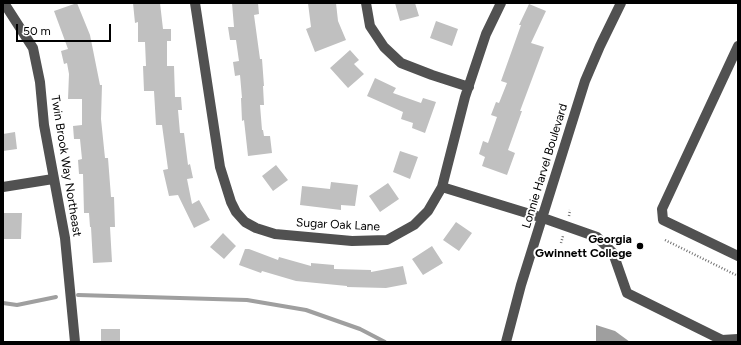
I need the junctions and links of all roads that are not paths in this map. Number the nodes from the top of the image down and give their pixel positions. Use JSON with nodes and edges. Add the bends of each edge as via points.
{"nodes":[{"id":1,"x":4,"y":3,"type":"edge"},
{"id":2,"x":195,"y":3,"type":"edge"},
{"id":3,"x":366,"y":3,"type":"edge"},
{"id":4,"x":501,"y":3,"type":"edge"},
{"id":5,"x":621,"y":3,"type":"edge"},
{"id":6,"x":738,"y":46,"type":"edge"},
{"id":7,"x":469,"y":87,"type":"junction"},
{"id":8,"x":53,"y":180,"type":"junction"},
{"id":9,"x":3,"y":187,"type":"edge"},
{"id":10,"x":442,"y":187,"type":"junction"},
{"id":11,"x":543,"y":218,"type":"junction"},
{"id":12,"x":738,"y":256,"type":"edge"},
{"id":13,"x":738,"y":339,"type":"edge"},
{"id":14,"x":75,"y":342,"type":"edge"},
{"id":15,"x":506,"y":342,"type":"edge"}],
"edges":[{"from":1,"to":8,"type":"street","name":"Twin Brook Way Northeast","via":[[33,48]]},
{"from":2,"to":10,"type":"street","name":"Sugar Oak Lane","via":[[220,167],[230,202],[245,222],[275,234],[352,241],[387,240],[414,226],[428,211]]},
{"from":3,"to":7,"type":"street","via":[[370,26],[384,47],[401,63]]},
{"from":4,"to":7,"type":"street","name":"Sugar Oak Lane","via":[[486,34]]},
{"from":5,"to":11,"type":"street","name":"Lonnie Harvel Boulevard","via":[[585,81]]},
{"from":6,"to":12,"type":"street","via":[[662,209],[663,220]]},
{"from":7,"to":10,"type":"street","name":"Sugar Oak Lane"},
{"from":8,"to":9,"type":"street"},
{"from":8,"to":14,"type":"street","name":"Twin Brook Way Northeast","via":[[65,238]]},
{"from":10,"to":11,"type":"street"},
{"from":11,"to":13,"type":"street","via":[[597,237],[613,253],[627,293],[722,340]]},
{"from":11,"to":15,"type":"street","name":"Lonnie Harvel Boulevard"}]}
